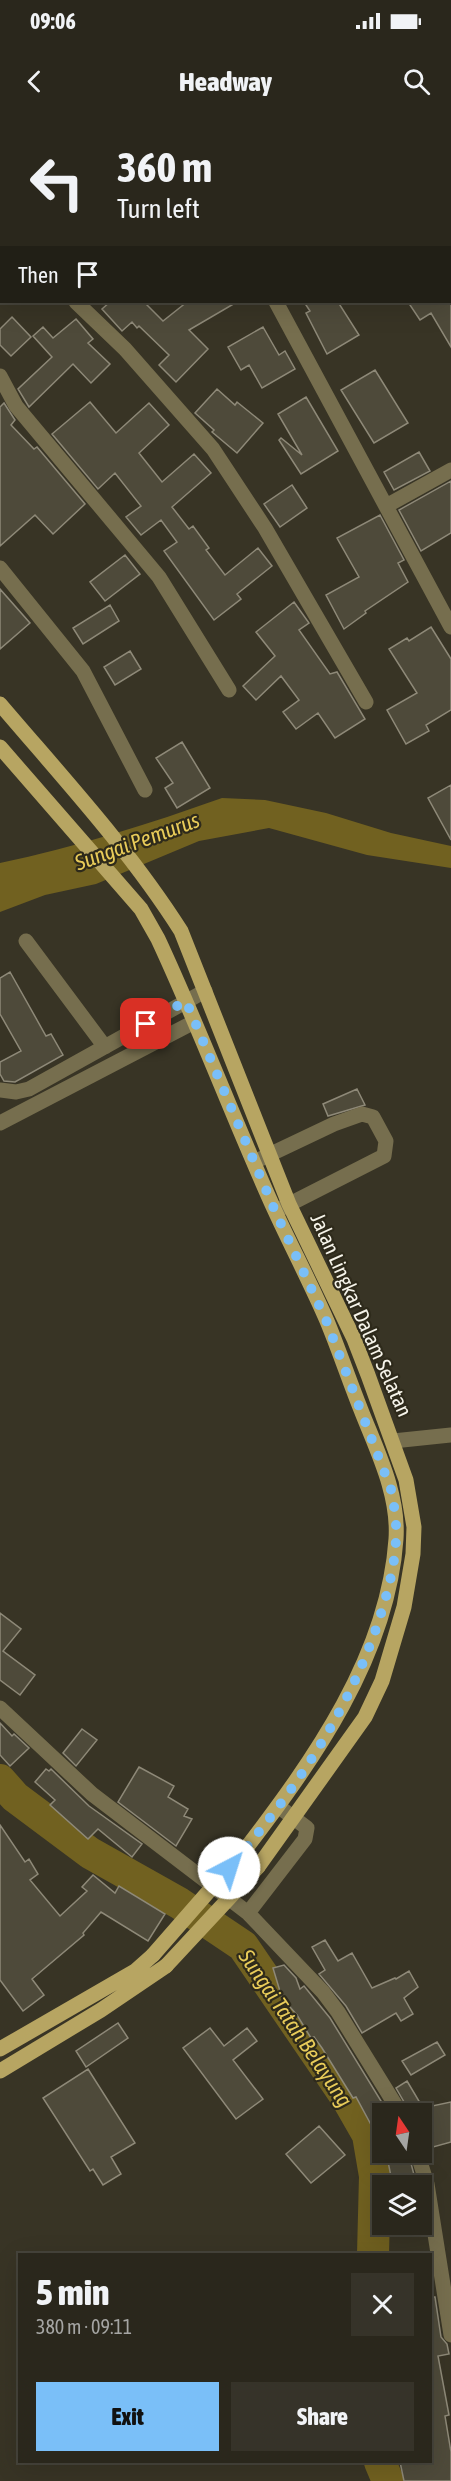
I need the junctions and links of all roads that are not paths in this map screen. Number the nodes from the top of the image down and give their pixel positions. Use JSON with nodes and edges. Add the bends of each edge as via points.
{"nodes":[{"id":1,"x":77,"y":303,"type":"edge"},
{"id":2,"x":277,"y":303,"type":"edge"},
{"id":3,"x":0,"y":376,"type":"edge"},
{"id":4,"x":451,"y":470,"type":"edge"},
{"id":5,"x":386,"y":506,"type":"junction"},
{"id":6,"x":0,"y":568,"type":"edge"},
{"id":7,"x":451,"y":627,"type":"edge"},
{"id":8,"x":229,"y":690,"type":"dead end"},
{"id":9,"x":366,"y":702,"type":"dead end"},
{"id":10,"x":0,"y":704,"type":"edge"},
{"id":11,"x":0,"y":747,"type":"edge"},
{"id":12,"x":145,"y":790,"type":"dead end"},
{"id":13,"x":26,"y":941,"type":"dead end"},
{"id":14,"x":205,"y":991,"type":"junction"},
{"id":15,"x":186,"y":1001,"type":"junction"},
{"id":16,"x":194,"y":1022,"type":"junction"},
{"id":17,"x":105,"y":1047,"type":"junction"},
{"id":18,"x":0,"y":1090,"type":"edge"},
{"id":19,"x":0,"y":1123,"type":"edge"},
{"id":20,"x":270,"y":1154,"type":"junction"},
{"id":21,"x":254,"y":1162,"type":"junction"},
{"id":22,"x":289,"y":1204,"type":"junction"},
{"id":23,"x":275,"y":1211,"type":"junction"},
{"id":24,"x":451,"y":1435,"type":"edge"},
{"id":25,"x":393,"y":1441,"type":"junction"},
{"id":26,"x":356,"y":1679,"type":"junction"},
{"id":27,"x":378,"y":1689,"type":"junction"},
{"id":28,"x":0,"y":1708,"type":"edge"},
{"id":29,"x":278,"y":1806,"type":"junction"},
{"id":30,"x":293,"y":1817,"type":"junction"},
{"id":31,"x":248,"y":1913,"type":"junction"},
{"id":32,"x":0,"y":2049,"type":"edge"},
{"id":33,"x":0,"y":2071,"type":"edge"},
{"id":34,"x":394,"y":2103,"type":"edge"},
{"id":35,"x":420,"y":2163,"type":"edge"},
{"id":36,"x":451,"y":2335,"type":"edge"}],
"edges":[{"from":1,"to":9,"type":"street","via":[[125,349],[213,449],[265,528]]},
{"from":2,"to":5,"type":"street"},
{"from":3,"to":8,"type":"street","via":[[16,406],[159,577]]},
{"from":4,"to":5,"type":"street"},
{"from":5,"to":7,"type":"street"},
{"from":6,"to":12,"type":"street","via":[[83,671]]},
{"from":10,"to":14,"type":"main road","name":"Jalan Lingkar Dalam Selatan","via":[[156,893],[181,931]]},
{"from":11,"to":15,"type":"main road","name":"Jalan Lingkar Dalam Selatan","via":[[141,909]]},
{"from":13,"to":17,"type":"street"},
{"from":14,"to":15,"type":"street"},
{"from":14,"to":20,"type":"main road","name":"Jalan Lingkar Dalam Selatan"},
{"from":15,"to":16,"type":"main road","name":"Jalan Lingkar Dalam Selatan"},
{"from":15,"to":17,"type":"street"},
{"from":16,"to":19,"type":"street"},
{"from":16,"to":21,"type":"main road","name":"Jalan Lingkar Dalam Selatan"},
{"from":17,"to":18,"type":"street","via":[[29,1089]]},
{"from":20,"to":21,"type":"street"},
{"from":20,"to":22,"type":"main road","name":"Jalan Lingkar Dalam Selatan"},
{"from":20,"to":22,"type":"street","via":[[362,1114],[373,1117],[386,1142],[384,1156]]},
{"from":21,"to":23,"type":"main road","name":"Jalan Lingkar Dalam Selatan"},
{"from":22,"to":23,"type":"street"},
{"from":22,"to":25,"type":"main road","name":"Jalan Lingkar Dalam Selatan","via":[[354,1338]]},
{"from":23,"to":26,"type":"main road","name":"Jalan Lingkar Dalam Selatan","via":[[326,1320],[392,1492],[396,1536],[388,1592]]},
{"from":24,"to":25,"type":"street"},
{"from":25,"to":27,"type":"main road","name":"Jalan Lingkar Dalam Selatan","via":[[406,1480],[414,1527],[413,1554],[404,1607]]},
{"from":26,"to":27,"type":"main road"},
{"from":26,"to":29,"type":"main road","name":"Jalan Lingkar Dalam Selatan","via":[[331,1730]]},
{"from":27,"to":30,"type":"main road","name":"Jalan Lingkar Dalam Selatan","via":[[365,1717]]},
{"from":28,"to":31,"type":"street","via":[[92,1794]]},
{"from":29,"to":30,"type":"street"},
{"from":29,"to":32,"type":"main road","name":"Jalan Lingkar Dalam Selatan","bridge":true,"via":[[244,1851],[135,1971]]},
{"from":30,"to":31,"type":"street","via":[[307,1828],[305,1839]]},
{"from":30,"to":33,"type":"main road","name":"Jalan Lingkar Dalam Selatan","bridge":true,"via":[[258,1867],[166,1966]]},
{"from":31,"to":34,"type":"street","via":[[323,1992]]},
{"from":35,"to":36,"type":"street"}]}
